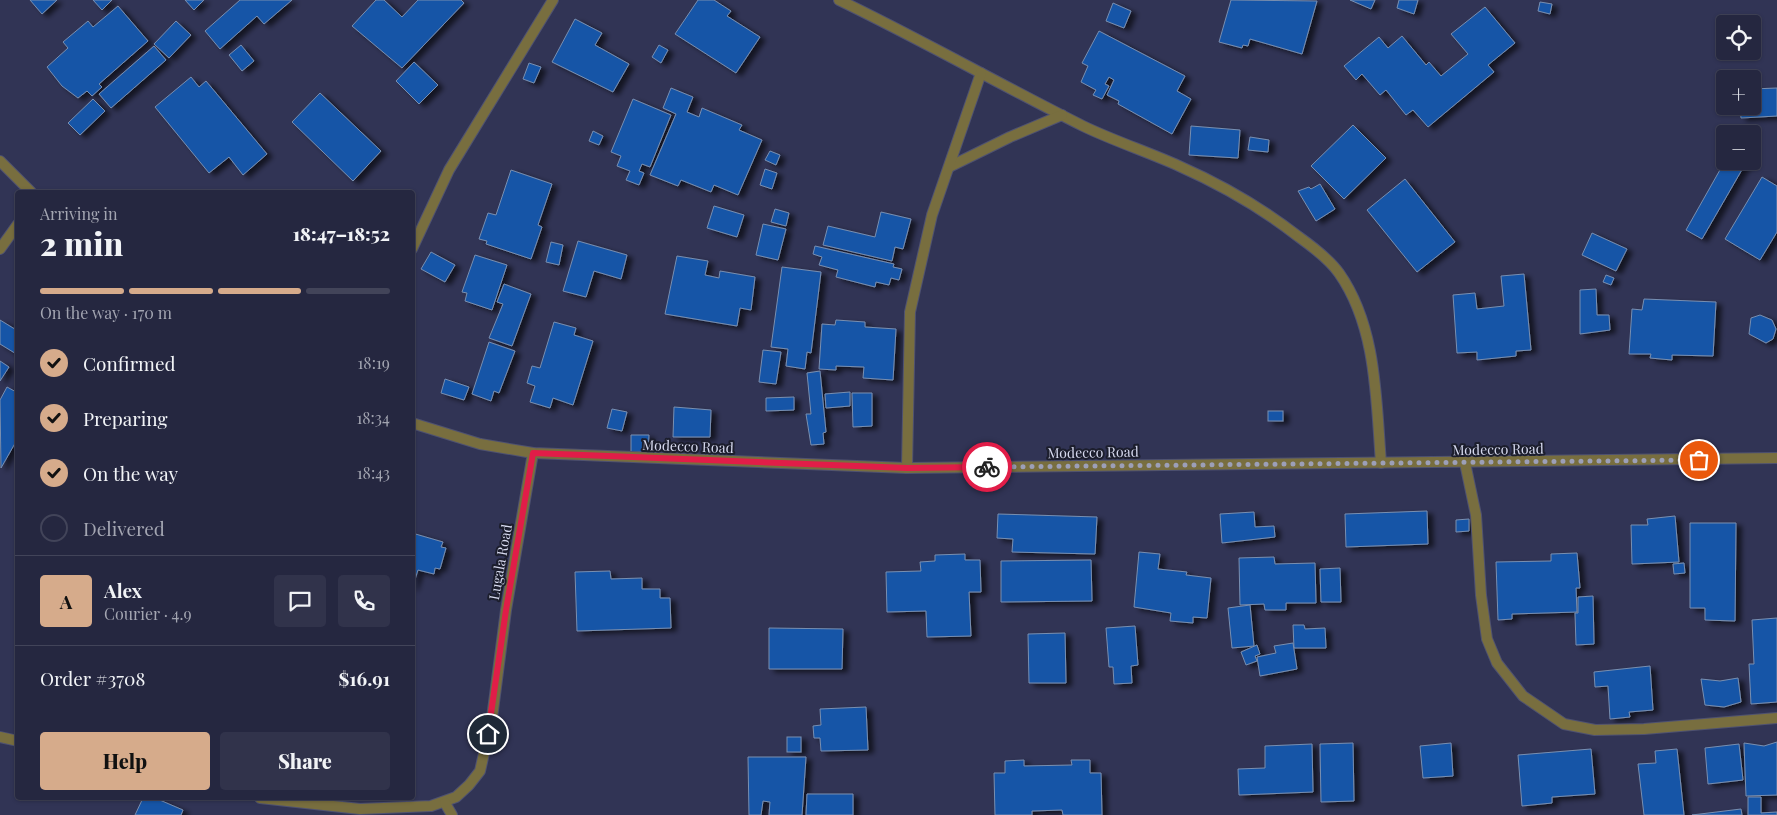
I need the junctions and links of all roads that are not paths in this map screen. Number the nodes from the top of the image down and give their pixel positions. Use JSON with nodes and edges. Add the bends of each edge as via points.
{"nodes":[{"id":1,"x":553,"y":0,"type":"edge"},
{"id":2,"x":839,"y":0,"type":"edge"},
{"id":3,"x":981,"y":73,"type":"junction"},
{"id":4,"x":1062,"y":115,"type":"junction"},
{"id":5,"x":0,"y":161,"type":"edge"},
{"id":6,"x":949,"y":167,"type":"junction"},
{"id":7,"x":29,"y":190,"type":"edge"},
{"id":8,"x":15,"y":228,"type":"edge"},
{"id":9,"x":415,"y":243,"type":"edge"},
{"id":10,"x":0,"y":249,"type":"edge"},
{"id":11,"x":415,"y":424,"type":"edge"},
{"id":12,"x":533,"y":453,"type":"junction"},
{"id":13,"x":1777,"y":458,"type":"edge"},
{"id":14,"x":1381,"y":463,"type":"junction"},
{"id":15,"x":1465,"y":463,"type":"junction"},
{"id":16,"x":907,"y":468,"type":"junction"},
{"id":17,"x":1777,"y":718,"type":"edge"},
{"id":18,"x":0,"y":737,"type":"edge"},
{"id":19,"x":15,"y":740,"type":"edge"},
{"id":20,"x":278,"y":800,"type":"edge"},
{"id":21,"x":445,"y":802,"type":"junction"},
{"id":22,"x":452,"y":815,"type":"edge"}],
"edges":[{"from":1,"to":9,"type":"street","via":[[449,170]]},
{"from":2,"to":3,"type":"street"},
{"from":3,"to":4,"type":"street"},
{"from":3,"to":6,"type":"street"},
{"from":4,"to":6,"type":"street"},
{"from":4,"to":14,"type":"street","via":[[1204,177],[1259,207],[1338,271],[1365,330],[1373,368]]},
{"from":5,"to":7,"type":"street"},
{"from":6,"to":16,"type":"street","via":[[932,215],[910,312]]},
{"from":8,"to":10,"type":"street"},
{"from":11,"to":12,"type":"street","name":"Modecco Road","via":[[480,444]]},
{"from":12,"to":16,"type":"street","name":"Modecco Road"},
{"from":12,"to":21,"type":"street","name":"Lugala Road","via":[[506,610],[492,718],[480,771],[470,785]]},
{"from":13,"to":15,"type":"street","name":"Modecco Road"},
{"from":14,"to":15,"type":"street","name":"Modecco Road"},
{"from":14,"to":16,"type":"street","name":"Modecco Road"},
{"from":15,"to":17,"type":"street","via":[[1476,515],[1487,639],[1497,663],[1523,696],[1564,724],[1595,730]]},
{"from":18,"to":19,"type":"street"},
{"from":20,"to":21,"type":"street","name":"Lugala Road","via":[[360,809],[431,806]]},
{"from":21,"to":22,"type":"street"}]}
